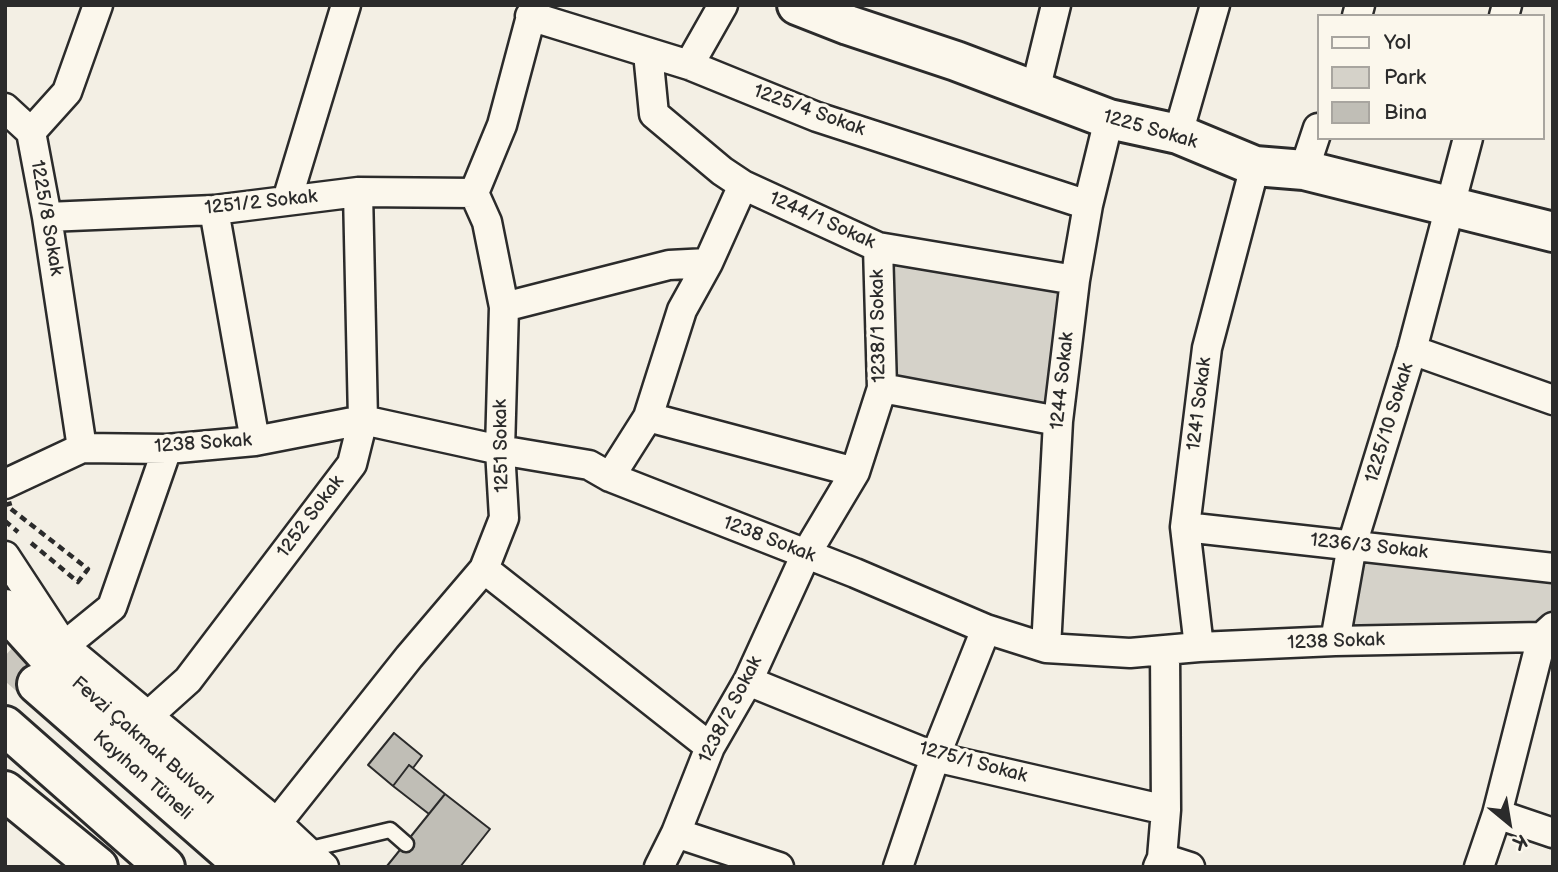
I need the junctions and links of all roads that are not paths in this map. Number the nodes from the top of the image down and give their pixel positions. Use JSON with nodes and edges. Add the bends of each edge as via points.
{"nodes":[{"id":1,"x":98,"y":5,"type":"edge"},
{"id":2,"x":346,"y":5,"type":"edge"},
{"id":3,"x":723,"y":5,"type":"edge"},
{"id":4,"x":797,"y":5,"type":"edge"},
{"id":5,"x":1056,"y":5,"type":"edge"},
{"id":6,"x":1215,"y":5,"type":"edge"},
{"id":7,"x":532,"y":10,"type":"edge"},
{"id":8,"x":853,"y":15,"type":"edge"},
{"id":9,"x":649,"y":53,"type":"junction"},
{"id":10,"x":689,"y":65,"type":"junction"},
{"id":11,"x":1035,"y":91,"type":"junction"},
{"id":12,"x":5,"y":108,"type":"edge"},
{"id":13,"x":1109,"y":119,"type":"junction"},
{"id":14,"x":31,"y":132,"type":"junction"},
{"id":15,"x":1178,"y":134,"type":"junction"},
{"id":16,"x":1316,"y":134,"type":"edge"},
{"id":17,"x":1467,"y":140,"type":"edge"},
{"id":18,"x":1255,"y":166,"type":"junction"},
{"id":19,"x":1304,"y":170,"type":"junction"},
{"id":20,"x":743,"y":185,"type":"junction"},
{"id":21,"x":358,"y":192,"type":"junction"},
{"id":22,"x":474,"y":193,"type":"junction"},
{"id":23,"x":287,"y":200,"type":"junction"},
{"id":24,"x":1088,"y":205,"type":"junction"},
{"id":25,"x":1449,"y":206,"type":"junction"},
{"id":26,"x":214,"y":210,"type":"junction"},
{"id":27,"x":47,"y":217,"type":"junction"},
{"id":28,"x":1553,"y":232,"type":"edge"},
{"id":29,"x":878,"y":247,"type":"junction"},
{"id":30,"x":708,"y":263,"type":"junction"},
{"id":31,"x":1075,"y":280,"type":"junction"},
{"id":32,"x":504,"y":307,"type":"junction"},
{"id":33,"x":1412,"y":350,"type":"junction"},
{"id":34,"x":882,"y":388,"type":"junction"},
{"id":35,"x":1553,"y":400,"type":"edge"},
{"id":36,"x":648,"y":417,"type":"junction"},
{"id":37,"x":363,"y":420,"type":"junction"},
{"id":38,"x":1058,"y":421,"type":"junction"},
{"id":39,"x":255,"y":441,"type":"junction"},
{"id":40,"x":82,"y":448,"type":"junction"},
{"id":41,"x":167,"y":449,"type":"junction"},
{"id":42,"x":500,"y":450,"type":"junction"},
{"id":43,"x":855,"y":471,"type":"junction"},
{"id":44,"x":610,"y":477,"type":"junction"},
{"id":45,"x":7,"y":499,"type":"edge"},
{"id":46,"x":1185,"y":527,"type":"junction"},
{"id":47,"x":1352,"y":545,"type":"junction"},
{"id":48,"x":806,"y":554,"type":"junction"},
{"id":49,"x":5,"y":556,"type":"edge"},
{"id":50,"x":1553,"y":568,"type":"edge"},
{"id":51,"x":484,"y":569,"type":"junction"},
{"id":52,"x":5,"y":610,"type":"edge"},
{"id":53,"x":986,"y":629,"type":"junction"},
{"id":54,"x":1547,"y":632,"type":"edge"},
{"id":55,"x":1335,"y":641,"type":"junction"},
{"id":56,"x":65,"y":646,"type":"junction"},
{"id":57,"x":1199,"y":647,"type":"junction"},
{"id":58,"x":1046,"y":648,"type":"junction"},
{"id":59,"x":1165,"y":650,"type":"junction"},
{"id":60,"x":748,"y":681,"type":"junction"},
{"id":61,"x":37,"y":684,"type":"tunnel mouth"},
{"id":62,"x":149,"y":715,"type":"junction"},
{"id":63,"x":5,"y":726,"type":"edge"},
{"id":64,"x":710,"y":747,"type":"junction"},
{"id":65,"x":935,"y":757,"type":"junction"},
{"id":66,"x":5,"y":791,"type":"edge"},
{"id":67,"x":1166,"y":810,"type":"junction"},
{"id":68,"x":1497,"y":814,"type":"junction"},
{"id":69,"x":277,"y":823,"type":"junction"},
{"id":70,"x":676,"y":833,"type":"junction"},
{"id":71,"x":1553,"y":833,"type":"edge"},
{"id":72,"x":405,"y":844,"type":"dead end"},
{"id":73,"x":306,"y":861,"type":"edge"},
{"id":74,"x":1160,"y":862,"type":"edge"},
{"id":75,"x":97,"y":867,"type":"edge"},
{"id":76,"x":166,"y":867,"type":"edge"},
{"id":77,"x":246,"y":867,"type":"edge"},
{"id":78,"x":659,"y":867,"type":"edge"},
{"id":79,"x":779,"y":867,"type":"edge"},
{"id":80,"x":898,"y":867,"type":"edge"},
{"id":81,"x":1190,"y":867,"type":"edge"},
{"id":82,"x":1479,"y":867,"type":"edge"}],
"edges":[{"from":1,"to":14,"type":"street","name":"1225/8 Sokak","via":[[67,92]]},
{"from":2,"to":23,"type":"street"},
{"from":3,"to":10,"type":"street"},
{"from":4,"to":8,"type":"main road","name":"1225 Sokak"},
{"from":5,"to":11,"type":"street"},
{"from":6,"to":15,"type":"street"},
{"from":7,"to":9,"type":"street","name":"1225/4 Sokak"},
{"from":7,"to":22,"type":"street","via":[[502,125]]},
{"from":8,"to":11,"type":"main road","name":"1225 Sokak"},
{"from":9,"to":10,"type":"street","name":"1225/4 Sokak"},
{"from":9,"to":20,"type":"street","name":"1244/1 Sokak","via":[[654,114]]},
{"from":10,"to":24,"type":"street","name":"1225/4 Sokak","via":[[817,117]]},
{"from":11,"to":13,"type":"main road","name":"1225 Sokak"},
{"from":12,"to":14,"type":"street"},
{"from":13,"to":15,"type":"main road","name":"1225 Sokak"},
{"from":13,"to":24,"type":"street","name":"1244 Sokak"},
{"from":14,"to":27,"type":"street","name":"1225/8 Sokak"},
{"from":15,"to":18,"type":"main road","name":"1225 Sokak"},
{"from":16,"to":19,"type":"street"},
{"from":17,"to":25,"type":"street","name":"1225/10 Sokak"},
{"from":18,"to":19,"type":"main road","name":"1225 Sokak"},
{"from":18,"to":46,"type":"street","name":"1241 Sokak","via":[[1207,348]]},
{"from":19,"to":25,"type":"main road","name":"1225 Sokak"},
{"from":20,"to":29,"type":"street","name":"1244/1 Sokak"},
{"from":20,"to":30,"type":"street"},
{"from":21,"to":22,"type":"street","name":"1251/2 Sokak"},
{"from":21,"to":23,"type":"street","name":"1251/2 Sokak"},
{"from":21,"to":37,"type":"street","name":"1252 Sokak"},
{"from":22,"to":32,"type":"street","name":"1251 Sokak","via":[[487,222]]},
{"from":23,"to":26,"type":"street","name":"1251/2 Sokak"},
{"from":24,"to":31,"type":"street","name":"1244 Sokak"},
{"from":25,"to":28,"type":"main road","name":"1225 Sokak"},
{"from":25,"to":33,"type":"street","name":"1225/10 Sokak"},
{"from":26,"to":27,"type":"street","name":"1251/2 Sokak"},
{"from":26,"to":39,"type":"street"},
{"from":27,"to":40,"type":"street","name":"1225/8 Sokak"},
{"from":29,"to":31,"type":"street","name":"1244/1 Sokak"},
{"from":29,"to":34,"type":"street","name":"1238/1 Sokak"},
{"from":30,"to":32,"type":"street","via":[[669,265]]},
{"from":30,"to":36,"type":"street","via":[[682,310]]},
{"from":31,"to":38,"type":"street","name":"1244 Sokak"},
{"from":32,"to":42,"type":"street","name":"1251 Sokak"},
{"from":33,"to":35,"type":"street"},
{"from":33,"to":47,"type":"street","name":"1225/10 Sokak"},
{"from":34,"to":38,"type":"street"},
{"from":34,"to":43,"type":"street","name":"1238/1 Sokak"},
{"from":36,"to":43,"type":"street"},
{"from":36,"to":44,"type":"street"},
{"from":37,"to":39,"type":"street","name":"1238 Sokak"},
{"from":37,"to":42,"type":"street","name":"1238 Sokak"},
{"from":37,"to":62,"type":"street","name":"1252 Sokak","via":[[352,464],[188,680]]},
{"from":38,"to":58,"type":"street","name":"1244 Sokak"},
{"from":39,"to":41,"type":"street","name":"1238 Sokak"},
{"from":40,"to":41,"type":"street","name":"1238 Sokak"},
{"from":40,"to":45,"type":"street","name":"1238 Sokak"},
{"from":41,"to":56,"type":"street","via":[[112,607]]},
{"from":42,"to":44,"type":"street","name":"1238 Sokak","via":[[589,465]]},
{"from":42,"to":51,"type":"street","name":"1251 Sokak","via":[[504,518]]},
{"from":43,"to":48,"type":"street","name":"1238/1 Sokak"},
{"from":44,"to":48,"type":"street","name":"1238 Sokak"},
{"from":46,"to":47,"type":"street","name":"1236/3 Sokak"},
{"from":46,"to":57,"type":"street","name":"1241 Sokak"},
{"from":47,"to":50,"type":"street","name":"1236/3 Sokak"},
{"from":47,"to":55,"type":"street","name":"1225/10 Sokak"},
{"from":48,"to":53,"type":"street","name":"1238 Sokak"},
{"from":48,"to":60,"type":"street","name":"1238/2 Sokak"},
{"from":49,"to":56,"type":"street"},
{"from":51,"to":64,"type":"street"},
{"from":51,"to":69,"type":"street","name":"1251 Sokak"},
{"from":52,"to":73,"type":"main road","name":"Fevzi Çakmak Bulvarı","via":[[53,662]]},
{"from":53,"to":58,"type":"street","name":"1238 Sokak"},
{"from":53,"to":65,"type":"street"},
{"from":54,"to":55,"type":"street","name":"1238 Sokak"},
{"from":54,"to":68,"type":"street"},
{"from":55,"to":57,"type":"street","name":"1238 Sokak"},
{"from":56,"to":62,"type":"street"},
{"from":57,"to":59,"type":"street","name":"1238 Sokak"},
{"from":58,"to":59,"type":"street","name":"1238 Sokak","via":[[1130,653]]},
{"from":59,"to":67,"type":"street"},
{"from":60,"to":64,"type":"street","name":"1238/2 Sokak"},
{"from":60,"to":65,"type":"street","name":"1275/1 Sokak"},
{"from":61,"to":77,"type":"main road","name":"Kayıhan Tüneli"},
{"from":62,"to":69,"type":"street"},
{"from":63,"to":76,"type":"main road"},
{"from":64,"to":70,"type":"street","name":"1238/2 Sokak"},
{"from":65,"to":67,"type":"street","name":"1275/1 Sokak"},
{"from":65,"to":80,"type":"street"},
{"from":66,"to":75,"type":"main road"},
{"from":67,"to":74,"type":"street"},
{"from":68,"to":71,"type":"street"},
{"from":68,"to":82,"type":"street"},
{"from":69,"to":73,"type":"street"},
{"from":70,"to":78,"type":"street","name":"1238/2 Sokak"},
{"from":70,"to":79,"type":"street"},
{"from":72,"to":73,"type":"lane","via":[[390,830]]},
{"from":74,"to":81,"type":"street"}]}
